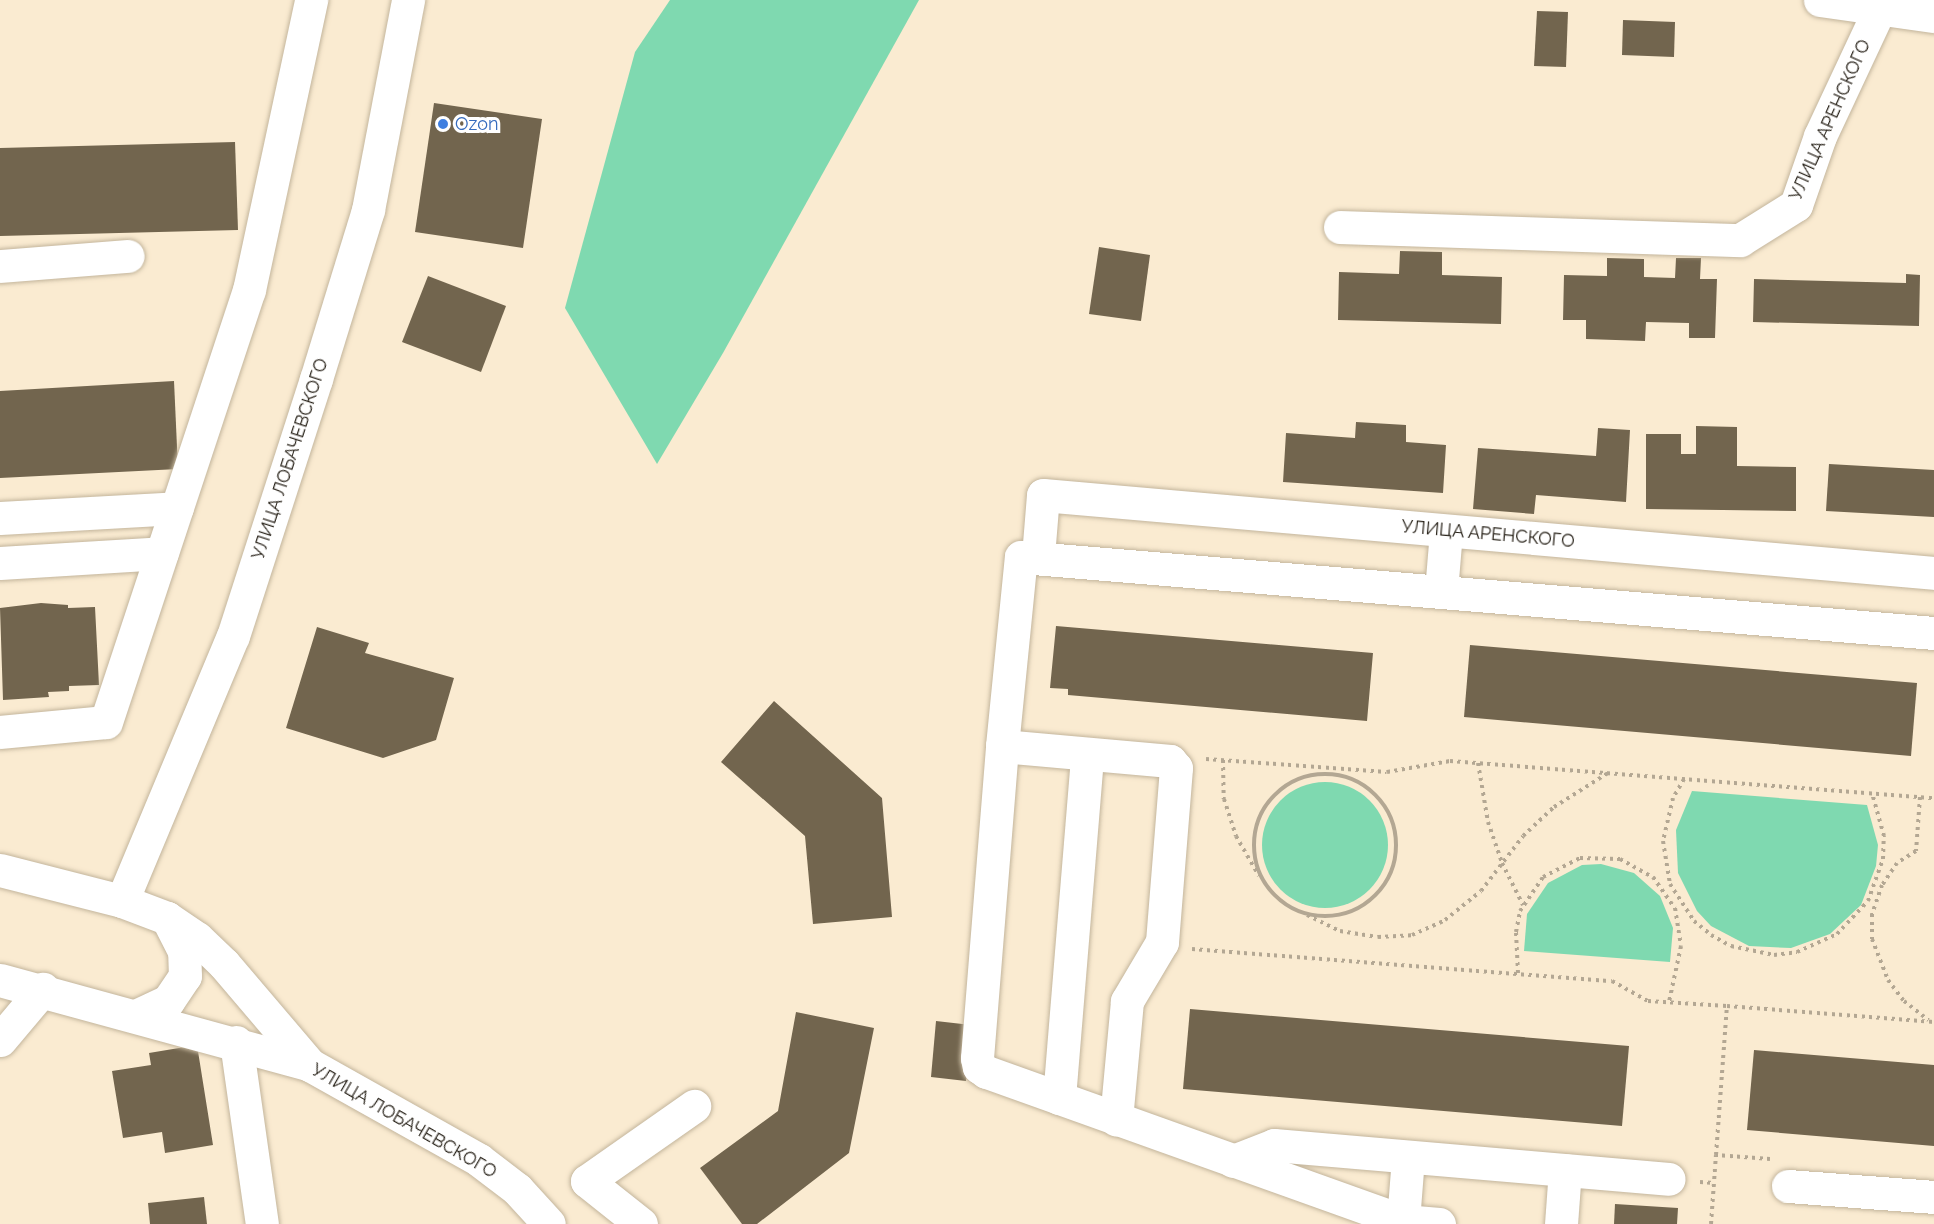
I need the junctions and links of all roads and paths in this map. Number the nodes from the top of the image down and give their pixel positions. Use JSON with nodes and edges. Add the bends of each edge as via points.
{"nodes":[{"id":1,"x":311,"y":0,"type":"edge"},
{"id":2,"x":408,"y":0,"type":"edge"},
{"id":3,"x":1820,"y":0,"type":"edge"},
{"id":4,"x":1881,"y":6,"type":"junction"},
{"id":5,"x":1934,"y":16,"type":"edge"},
{"id":6,"x":1340,"y":226,"type":"dead end"},
{"id":7,"x":128,"y":255,"type":"dead end"},
{"id":8,"x":0,"y":266,"type":"edge"},
{"id":9,"x":177,"y":508,"type":"junction"},
{"id":10,"x":0,"y":518,"type":"edge"},
{"id":11,"x":1446,"y":531,"type":"junction"},
{"id":12,"x":162,"y":553,"type":"junction"},
{"id":13,"x":1038,"y":556,"type":"junction"},
{"id":14,"x":0,"y":563,"type":"edge"},
{"id":15,"x":1934,"y":573,"type":"edge"},
{"id":16,"x":1441,"y":591,"type":"junction"},
{"id":17,"x":1934,"y":633,"type":"edge"},
{"id":18,"x":0,"y":732,"type":"edge"},
{"id":19,"x":1002,"y":746,"type":"junction"},
{"id":20,"x":1087,"y":754,"type":"junction"},
{"id":21,"x":1223,"y":760,"type":"junction"},
{"id":22,"x":1174,"y":763,"type":"junction"},
{"id":23,"x":1478,"y":763,"type":"junction"},
{"id":24,"x":1329,"y":768,"type":"junction"},
{"id":25,"x":1608,"y":773,"type":"junction"},
{"id":26,"x":1329,"y":774,"type":"junction"},
{"id":27,"x":1684,"y":779,"type":"junction"},
{"id":28,"x":1872,"y":793,"type":"junction"},
{"id":29,"x":1920,"y":796,"type":"junction"},
{"id":30,"x":1934,"y":798,"type":"edge"},
{"id":31,"x":1502,"y":864,"type":"junction"},
{"id":32,"x":0,"y":870,"type":"edge"},
{"id":33,"x":1268,"y":889,"type":"junction"},
{"id":34,"x":1871,"y":894,"type":"junction"},
{"id":35,"x":1677,"y":897,"type":"junction"},
{"id":36,"x":1878,"y":897,"type":"junction"},
{"id":37,"x":1671,"y":900,"type":"junction"},
{"id":38,"x":122,"y":901,"type":"junction"},
{"id":39,"x":1523,"y":906,"type":"junction"},
{"id":40,"x":1301,"y":912,"type":"junction"},
{"id":41,"x":167,"y":918,"type":"junction"},
{"id":42,"x":1161,"y":947,"type":"junction"},
{"id":43,"x":1518,"y":974,"type":"junction"},
{"id":44,"x":0,"y":980,"type":"edge"},
{"id":45,"x":43,"y":989,"type":"junction"},
{"id":46,"x":1669,"y":1002,"type":"junction"},
{"id":47,"x":1727,"y":1006,"type":"junction"},
{"id":48,"x":138,"y":1016,"type":"junction"},
{"id":49,"x":1932,"y":1022,"type":"edge"},
{"id":50,"x":0,"y":1040,"type":"edge"},
{"id":51,"x":236,"y":1042,"type":"junction"},
{"id":52,"x":310,"y":1065,"type":"junction"},
{"id":53,"x":1059,"y":1098,"type":"junction"},
{"id":54,"x":694,"y":1106,"type":"dead end"},
{"id":55,"x":1116,"y":1119,"type":"junction"},
{"id":56,"x":1716,"y":1155,"type":"junction"},
{"id":57,"x":1408,"y":1157,"type":"junction"},
{"id":58,"x":1233,"y":1161,"type":"junction"},
{"id":59,"x":1565,"y":1170,"type":"junction"},
{"id":60,"x":1784,"y":1173,"type":"joint"},
{"id":61,"x":1669,"y":1179,"type":"dead end"},
{"id":62,"x":1934,"y":1197,"type":"edge"},
{"id":63,"x":1403,"y":1221,"type":"junction"},
{"id":64,"x":262,"y":1224,"type":"edge"},
{"id":65,"x":549,"y":1224,"type":"edge"},
{"id":66,"x":641,"y":1224,"type":"edge"},
{"id":67,"x":1438,"y":1224,"type":"edge"},
{"id":68,"x":1561,"y":1224,"type":"edge"},
{"id":69,"x":1711,"y":1224,"type":"edge"}],
"edges":[{"from":1,"to":9,"type":"street","via":[[249,290]]},
{"from":2,"to":38,"type":"street","name":"УЛИЦА ЛОБАЧЕВСКОГО","via":[[368,210],[316,379],[233,636]]},
{"from":3,"to":4,"type":"street"},
{"from":4,"to":5,"type":"street"},
{"from":4,"to":6,"type":"street","name":"УЛИЦА АРЕНСКОГО","via":[[1820,136],[1796,205],[1740,240]]},
{"from":7,"to":8,"type":"street"},
{"from":9,"to":10,"type":"street"},
{"from":9,"to":12,"type":"street"},
{"from":11,"to":13,"type":"street","name":"УЛИЦА АРЕНСКОГО","via":[[1043,495]]},
{"from":11,"to":15,"type":"street","name":"УЛИЦА АРЕНСКОГО"},
{"from":11,"to":16,"type":"street"},
{"from":12,"to":14,"type":"street"},
{"from":12,"to":18,"type":"street","via":[[106,722]]},
{"from":13,"to":16,"type":"street"},
{"from":13,"to":19,"type":"street","via":[[1026,555],[1018,562]]},
{"from":16,"to":17,"type":"street"},
{"from":19,"to":20,"type":"street"},
{"from":19,"to":53,"type":"street","via":[[977,1058],[986,1072]]},
{"from":20,"to":22,"type":"street"},
{"from":20,"to":53,"type":"street"},
{"from":21,"to":22,"type":"path","via":[[1187,757]]},
{"from":21,"to":24,"type":"path"},
{"from":21,"to":33,"type":"path","via":[[1224,799],[1236,836],[1250,865]]},
{"from":22,"to":42,"type":"street"},
{"from":23,"to":24,"type":"path","via":[[1450,761],[1388,772]]},
{"from":23,"to":25,"type":"path"},
{"from":23,"to":31,"type":"path","via":[[1488,822]]},
{"from":24,"to":26,"type":"path"},
{"from":25,"to":27,"type":"path"},
{"from":25,"to":31,"type":"path","via":[[1554,807],[1523,836]]},
{"from":26,"to":33,"type":"path","via":[[1290,783],[1262,812],[1254,851],[1258,871]]},
{"from":26,"to":40,"type":"path","via":[[1349,778],[1381,802],[1395,839],[1394,860],[1376,895],[1359,907],[1341,915]]},
{"from":27,"to":28,"type":"path"},
{"from":27,"to":35,"type":"path","via":[[1672,798],[1663,841],[1665,863]]},
{"from":28,"to":29,"type":"path"},
{"from":28,"to":34,"type":"path","via":[[1884,836],[1883,859]]},
{"from":29,"to":30,"type":"path"},
{"from":29,"to":36,"type":"path","via":[[1916,851],[1897,863]]},
{"from":31,"to":39,"type":"path"},
{"from":31,"to":40,"type":"path","via":[[1481,891],[1445,920],[1412,935],[1378,937],[1340,931]]},
{"from":32,"to":38,"type":"street"},
{"from":33,"to":40,"type":"path"},
{"from":34,"to":35,"type":"path","via":[[1855,919],[1837,934],[1818,945],[1774,955],[1731,946],[1712,935],[1694,921]]},
{"from":34,"to":36,"type":"path"},
{"from":35,"to":37,"type":"path"},
{"from":36,"to":49,"type":"path","via":[[1872,914],[1872,939],[1878,958],[1904,1001]]},
{"from":37,"to":39,"type":"path","via":[[1653,877],[1638,866],[1601,856],[1560,866],[1543,877]]},
{"from":37,"to":46,"type":"path","via":[[1680,927],[1681,946]]},
{"from":38,"to":41,"type":"street"},
{"from":39,"to":43,"type":"path","via":[[1516,932]]},
{"from":41,"to":48,"type":"street","via":[[184,951],[185,976],[168,1001]]},
{"from":41,"to":52,"type":"street","via":[[224,964]]},
{"from":42,"to":43,"type":"path"},
{"from":42,"to":55,"type":"street","via":[[1127,1001]]},
{"from":43,"to":46,"type":"path","via":[[1612,981],[1641,998]]},
{"from":44,"to":45,"type":"street","name":"УЛИЦА ЛОБАЧЕВСКОГО"},
{"from":45,"to":48,"type":"street","name":"УЛИЦА ЛОБАЧЕВСКОГО"},
{"from":45,"to":50,"type":"street"},
{"from":46,"to":47,"type":"path"},
{"from":47,"to":49,"type":"path"},
{"from":47,"to":56,"type":"path"},
{"from":48,"to":51,"type":"street","name":"УЛИЦА ЛОБАЧЕВСКОГО"},
{"from":51,"to":52,"type":"street","name":"УЛИЦА ЛОБАЧЕВСКОГО"},
{"from":51,"to":64,"type":"street"},
{"from":52,"to":65,"type":"street","name":"УЛИЦА ЛОБАЧЕВСКОГО","via":[[479,1160],[517,1189]]},
{"from":53,"to":55,"type":"street"},
{"from":54,"to":66,"type":"street","via":[[587,1180]]},
{"from":55,"to":58,"type":"street"},
{"from":56,"to":60,"type":"path"},
{"from":56,"to":69,"type":"path"},
{"from":57,"to":58,"type":"street","via":[[1274,1145]]},
{"from":57,"to":59,"type":"street"},
{"from":57,"to":63,"type":"street"},
{"from":58,"to":63,"type":"street"},
{"from":59,"to":61,"type":"street"},
{"from":59,"to":68,"type":"street"},
{"from":60,"to":62,"type":"street"},
{"from":63,"to":67,"type":"street"}]}
